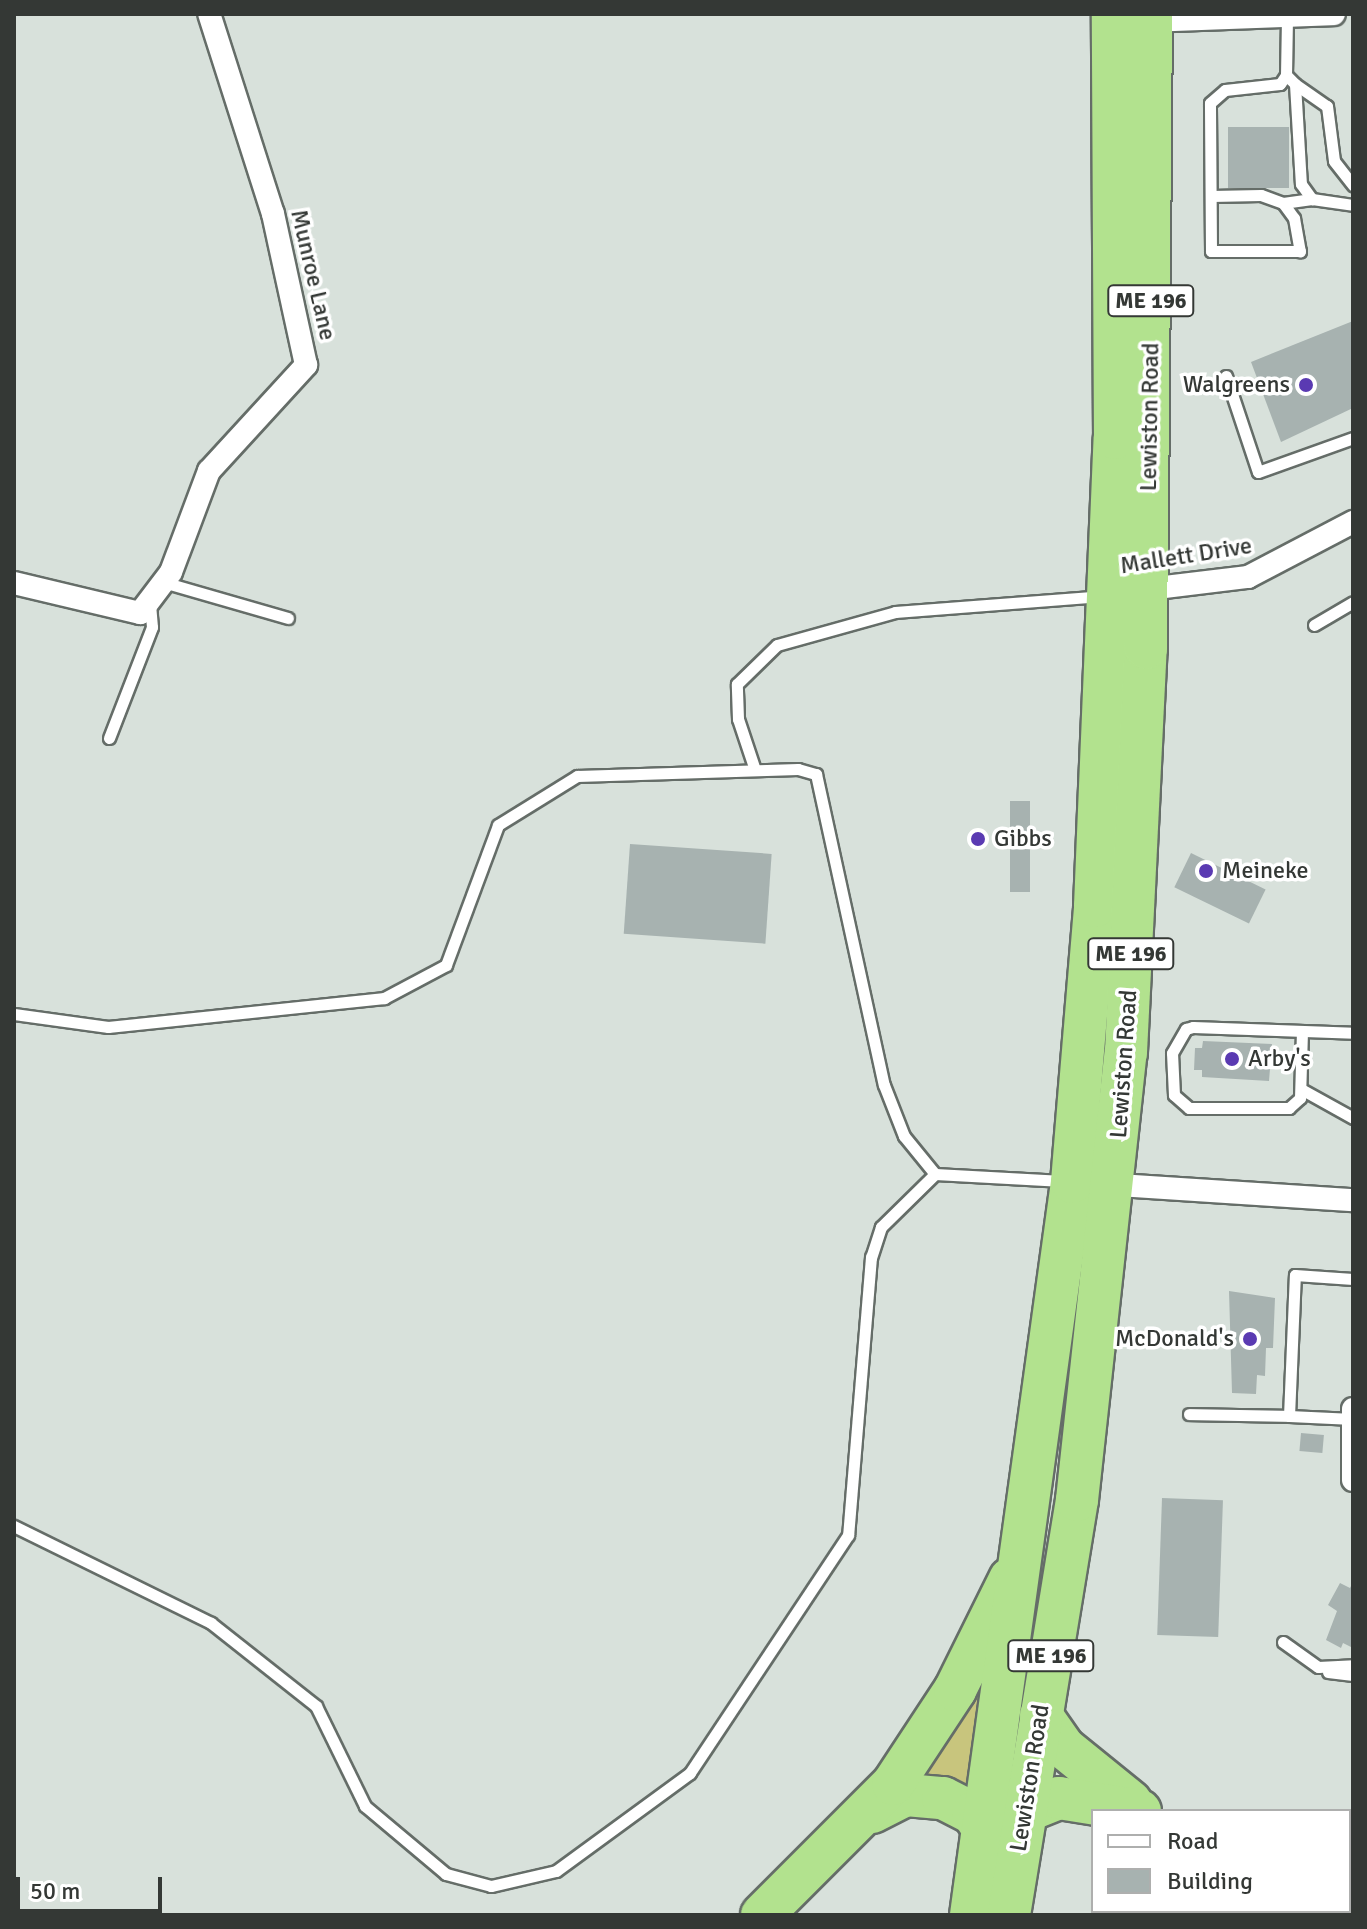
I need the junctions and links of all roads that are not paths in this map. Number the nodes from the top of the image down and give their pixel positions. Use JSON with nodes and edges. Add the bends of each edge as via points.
{"nodes":[{"id":1,"x":209,"y":14,"type":"edge"},
{"id":2,"x":1334,"y":14,"type":"edge"},
{"id":3,"x":1286,"y":16,"type":"edge"},
{"id":4,"x":1223,"y":17,"type":"edge"},
{"id":5,"x":1132,"y":18,"type":"edge"},
{"id":6,"x":1290,"y":79,"type":"junction"},
{"id":7,"x":1353,"y":185,"type":"edge"},
{"id":8,"x":1211,"y":196,"type":"junction"},
{"id":9,"x":1312,"y":199,"type":"junction"},
{"id":10,"x":1283,"y":203,"type":"junction"},
{"id":11,"x":1353,"y":205,"type":"edge"},
{"id":12,"x":1226,"y":376,"type":"dead end"},
{"id":13,"x":1353,"y":438,"type":"edge"},
{"id":14,"x":1353,"y":522,"type":"edge"},
{"id":15,"x":163,"y":582,"type":"junction"},
{"id":16,"x":14,"y":583,"type":"edge"},
{"id":17,"x":1129,"y":591,"type":"junction"},
{"id":18,"x":150,"y":601,"type":"junction"},
{"id":19,"x":1353,"y":602,"type":"edge"},
{"id":20,"x":288,"y":618,"type":"dead end"},
{"id":21,"x":1314,"y":625,"type":"dead end"},
{"id":22,"x":109,"y":738,"type":"dead end"},
{"id":23,"x":755,"y":770,"type":"junction"},
{"id":24,"x":14,"y":1014,"type":"edge"},
{"id":25,"x":1302,"y":1031,"type":"junction"},
{"id":26,"x":1353,"y":1033,"type":"edge"},
{"id":27,"x":1301,"y":1089,"type":"junction"},
{"id":28,"x":1353,"y":1118,"type":"edge"},
{"id":29,"x":935,"y":1174,"type":"junction"},
{"id":30,"x":1072,"y":1182,"type":"junction"},
{"id":31,"x":1114,"y":1185,"type":"junction"},
{"id":32,"x":1353,"y":1200,"type":"edge"},
{"id":33,"x":1353,"y":1279,"type":"edge"},
{"id":34,"x":1353,"y":1409,"type":"edge"},
{"id":35,"x":1189,"y":1414,"type":"dead end"},
{"id":36,"x":1289,"y":1416,"type":"junction"},
{"id":37,"x":1353,"y":1419,"type":"edge"},
{"id":38,"x":1353,"y":1480,"type":"edge"},
{"id":39,"x":14,"y":1526,"type":"edge"},
{"id":40,"x":1027,"y":1546,"type":"junction"},
{"id":41,"x":1283,"y":1642,"type":"dead end"},
{"id":42,"x":1353,"y":1665,"type":"edge"},
{"id":43,"x":1325,"y":1668,"type":"junction"},
{"id":44,"x":1353,"y":1675,"type":"edge"},
{"id":45,"x":1041,"y":1715,"type":"junction"},
{"id":46,"x":1132,"y":1809,"type":"edge"},
{"id":47,"x":1139,"y":1809,"type":"edge"},
{"id":48,"x":1024,"y":1811,"type":"junction"},
{"id":49,"x":872,"y":1812,"type":"junction"},
{"id":50,"x":985,"y":1829,"type":"junction"},
{"id":51,"x":1011,"y":1897,"type":"edge"},
{"id":52,"x":762,"y":1915,"type":"edge"},
{"id":53,"x":971,"y":1915,"type":"edge"}],
"edges":[{"from":1,"to":15,"type":"street","name":"Munroe Lane","via":[[273,214],[306,365],[209,471]]},
{"from":2,"to":3,"type":"street"},
{"from":3,"to":4,"type":"street"},
{"from":3,"to":6,"type":"lane"},
{"from":4,"to":5,"type":"street"},
{"from":5,"to":17,"type":"highway","name":"Lewiston Road","number":"ME 196"},
{"from":6,"to":7,"type":"lane","via":[[1327,106],[1334,161]]},
{"from":6,"to":8,"type":"lane","via":[[1274,87],[1225,90],[1210,103]]},
{"from":6,"to":9,"type":"lane","via":[[1297,169]]},
{"from":8,"to":10,"type":"lane","via":[[1261,195]]},
{"from":8,"to":10,"type":"lane","via":[[1211,251],[1300,251],[1297,228]]},
{"from":9,"to":10,"type":"lane"},
{"from":9,"to":11,"type":"lane"},
{"from":12,"to":13,"type":"lane","via":[[1258,472]]},
{"from":14,"to":17,"type":"street","name":"Mallett Drive","via":[[1248,577]]},
{"from":15,"to":18,"type":"street","name":"Munroe Lane"},
{"from":15,"to":20,"type":"lane"},
{"from":16,"to":18,"type":"street","via":[[140,613]]},
{"from":17,"to":23,"type":"lane","via":[[895,612],[777,645],[737,684],[738,719]]},
{"from":17,"to":30,"type":"highway","name":"Lewiston Road","number":"ME 196"},
{"from":17,"to":31,"type":"highway","name":"Lewiston Road","number":"ME 196","via":[[1126,1052]]},
{"from":18,"to":22,"type":"lane","via":[[152,627]]},
{"from":19,"to":21,"type":"lane"},
{"from":23,"to":24,"type":"lane","via":[[577,776],[498,825],[446,965],[384,998],[108,1027]]},
{"from":23,"to":29,"type":"lane","via":[[816,774],[884,1085],[904,1136]]},
{"from":25,"to":26,"type":"lane"},
{"from":25,"to":27,"type":"lane"},
{"from":25,"to":27,"type":"lane","via":[[1193,1027],[1174,1044],[1172,1064],[1174,1095],[1189,1108],[1289,1108]]},
{"from":27,"to":28,"type":"lane"},
{"from":29,"to":30,"type":"lane"},
{"from":29,"to":39,"type":"lane","via":[[881,1227],[871,1257],[848,1535],[690,1773],[556,1871],[491,1886],[446,1874],[365,1806],[316,1706],[211,1623]]},
{"from":30,"to":31,"type":"street"},
{"from":30,"to":40,"type":"highway","name":"Lewiston Road","number":"ME 196"},
{"from":31,"to":32,"type":"street"},
{"from":31,"to":45,"type":"highway","name":"Lewiston Road","number":"ME 196","via":[[1077,1500]]},
{"from":33,"to":36,"type":"lane","via":[[1295,1275]]},
{"from":34,"to":37,"type":"street"},
{"from":35,"to":36,"type":"lane"},
{"from":36,"to":37,"type":"lane"},
{"from":37,"to":38,"type":"street"},
{"from":40,"to":49,"type":"highway","via":[[955,1690]]},
{"from":40,"to":50,"type":"highway","name":"Lewiston Road","number":"ME 196"},
{"from":41,"to":43,"type":"lane","via":[[1299,1659]]},
{"from":42,"to":43,"type":"lane"},
{"from":43,"to":44,"type":"lane","via":[[1331,1676]]},
{"from":45,"to":47,"type":"highway","via":[[1063,1747]]},
{"from":45,"to":48,"type":"highway","name":"Lewiston Road","number":"ME 196"},
{"from":46,"to":48,"type":"highway","via":[[1078,1797]]},
{"from":48,"to":50,"type":"highway"},
{"from":48,"to":51,"type":"highway","name":"Lewiston Road","number":"ME 196"},
{"from":49,"to":50,"type":"highway","via":[[906,1795],[930,1795],[964,1807]]},
{"from":49,"to":52,"type":"highway"},
{"from":50,"to":51,"type":"highway"},
{"from":50,"to":53,"type":"highway","name":"Lewiston Road","number":"ME 196"}]}
